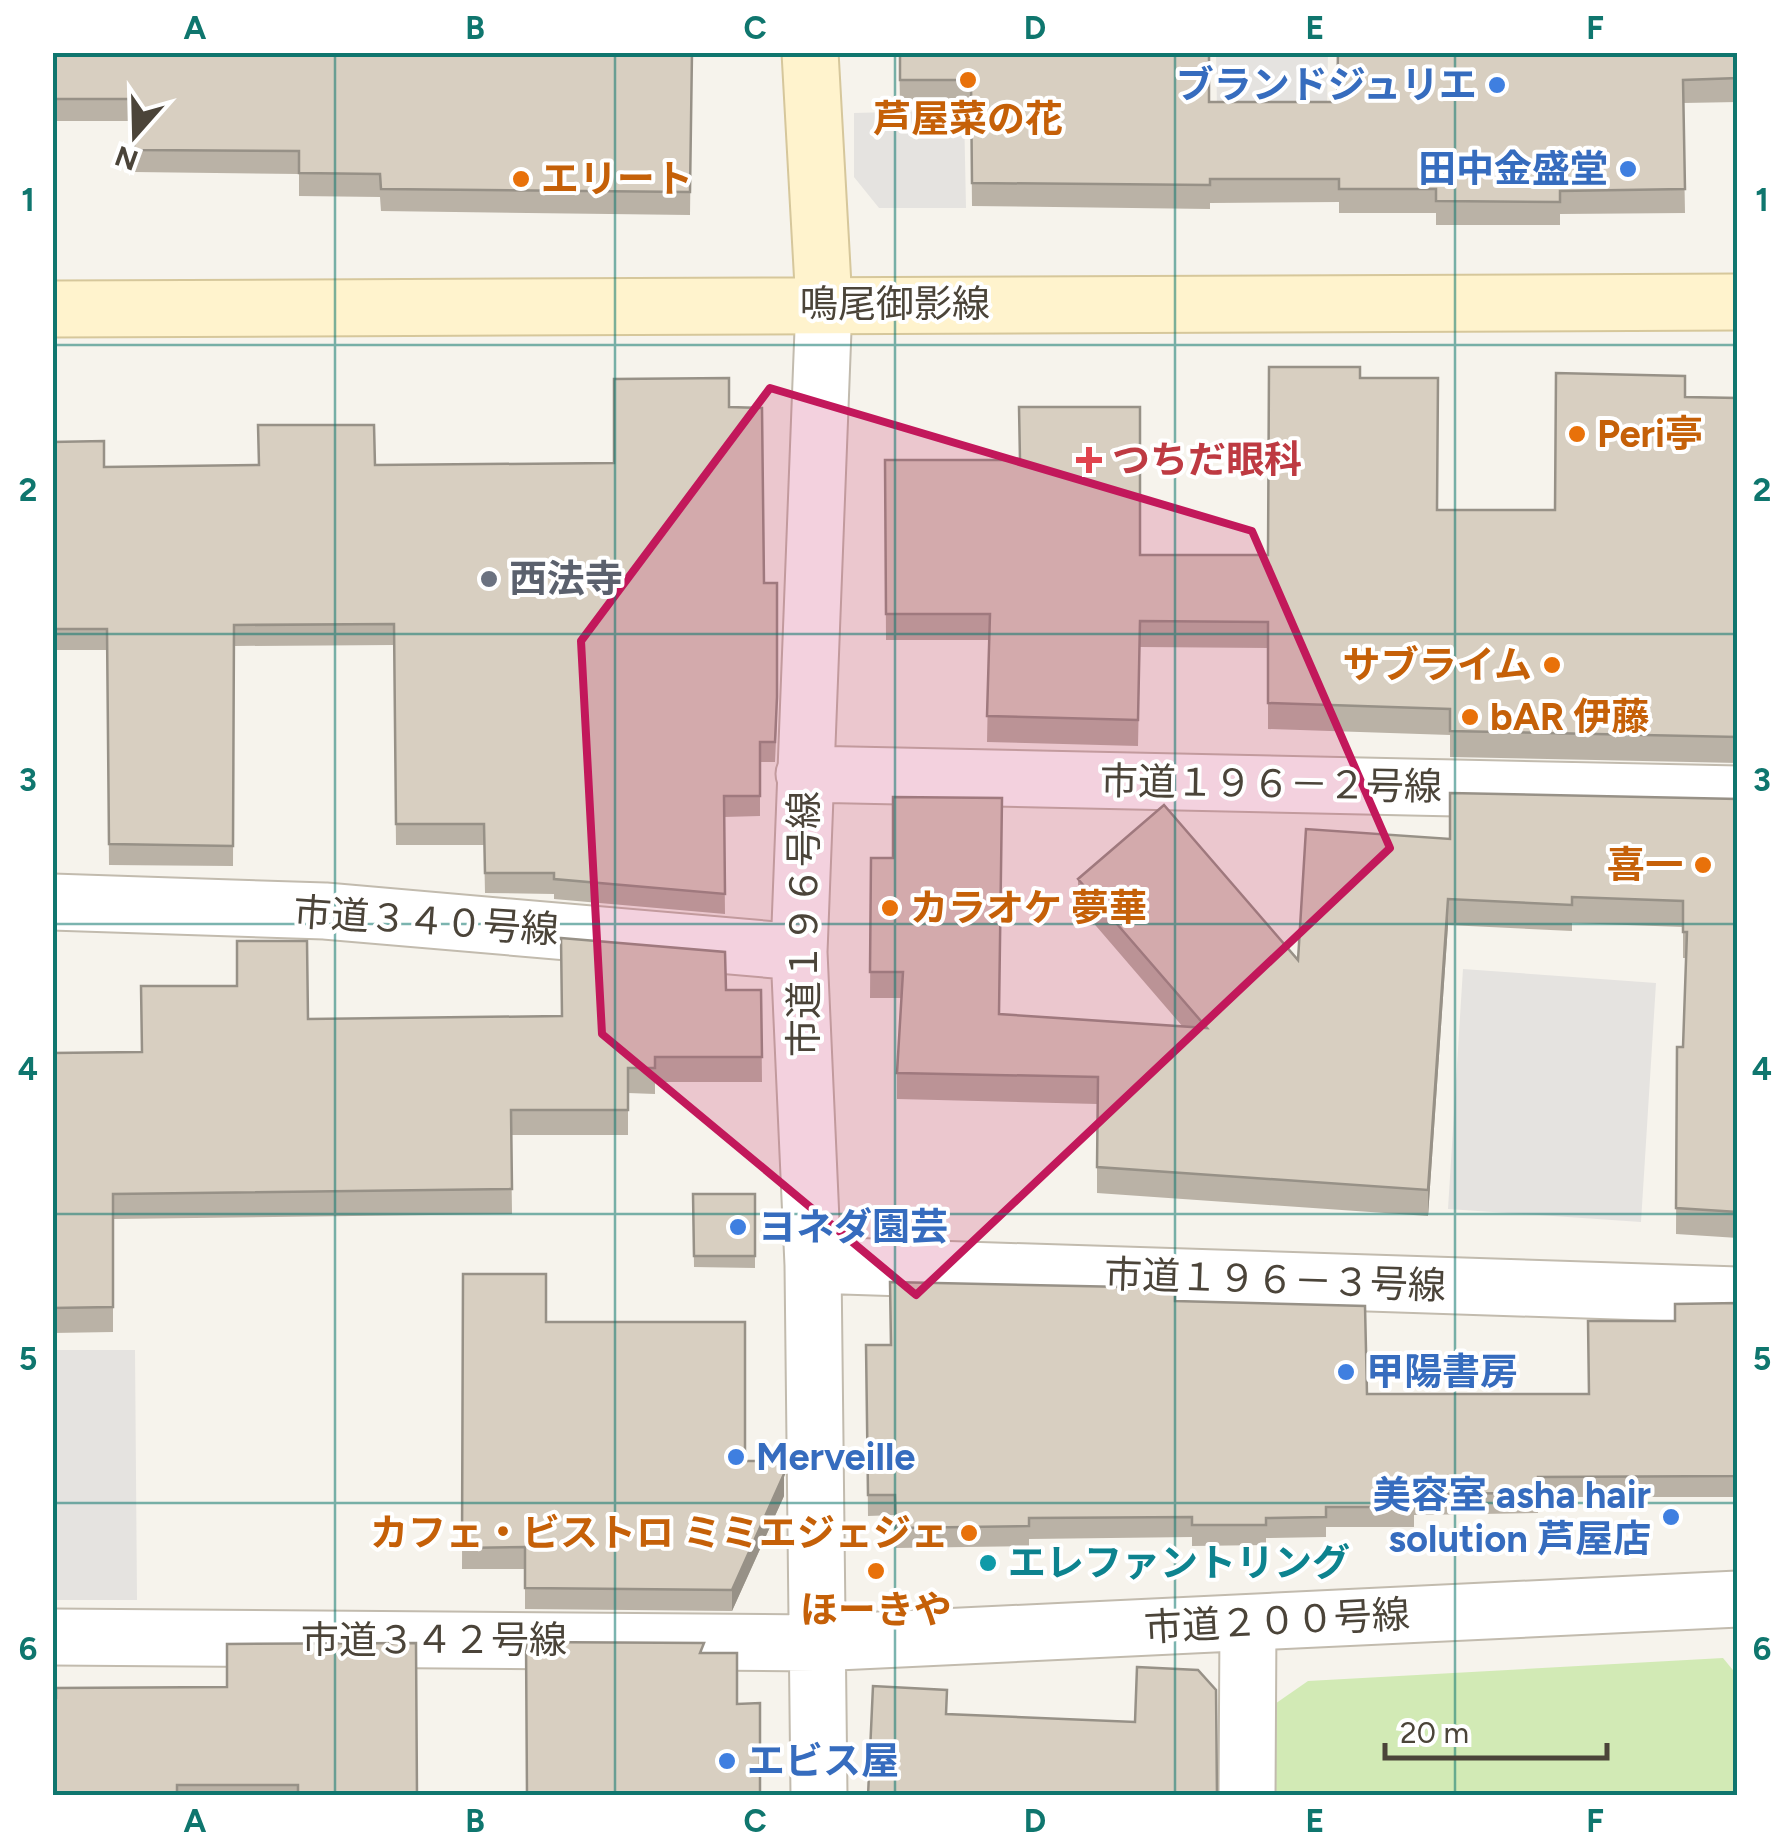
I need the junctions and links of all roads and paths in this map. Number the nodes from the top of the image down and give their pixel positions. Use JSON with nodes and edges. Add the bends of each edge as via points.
{"nodes":[{"id":1,"x":810,"y":52,"type":"edge"},
{"id":2,"x":1738,"y":302,"type":"edge"},
{"id":3,"x":824,"y":304,"type":"junction"},
{"id":4,"x":52,"y":308,"type":"edge"},
{"id":5,"x":804,"y":774,"type":"junction"},
{"id":6,"x":1738,"y":794,"type":"edge"},
{"id":7,"x":52,"y":902,"type":"edge"},
{"id":8,"x":798,"y":952,"type":"junction"},
{"id":9,"x":813,"y":1265,"type":"junction"},
{"id":10,"x":1738,"y":1295,"type":"edge"},
{"id":11,"x":1738,"y":1599,"type":"edge"},
{"id":12,"x":1248,"y":1622,"type":"junction"},
{"id":13,"x":52,"y":1637,"type":"edge"},
{"id":14,"x":816,"y":1643,"type":"junction"},
{"id":15,"x":818,"y":1796,"type":"edge"},
{"id":16,"x":1247,"y":1796,"type":"edge"}],
"edges":[{"from":1,"to":3,"type":"street","name":"市道１９６号線"},
{"from":2,"to":3,"type":"street","name":"鳴尾御影線"},
{"from":3,"to":4,"type":"street","name":"鳴尾御影線"},
{"from":3,"to":5,"type":"street","name":"市道１９６号線"},
{"from":5,"to":6,"type":"street","name":"市道１９６－２号線"},
{"from":5,"to":8,"type":"street","name":"市道１９６号線"},
{"from":7,"to":8,"type":"street","name":"市道３４０号線","via":[[325,911]]},
{"from":8,"to":9,"type":"street","name":"市道１９６号線"},
{"from":9,"to":10,"type":"street","name":"市道１９６－３号線"},
{"from":9,"to":14,"type":"street","name":"市道１９６号線"},
{"from":11,"to":12,"type":"street","name":"市道２００号線"},
{"from":12,"to":14,"type":"street","name":"市道２００号線"},
{"from":12,"to":16,"type":"street"},
{"from":13,"to":14,"type":"street","name":"市道３４２号線"},
{"from":14,"to":15,"type":"street","name":"市道１９６号線"}]}
